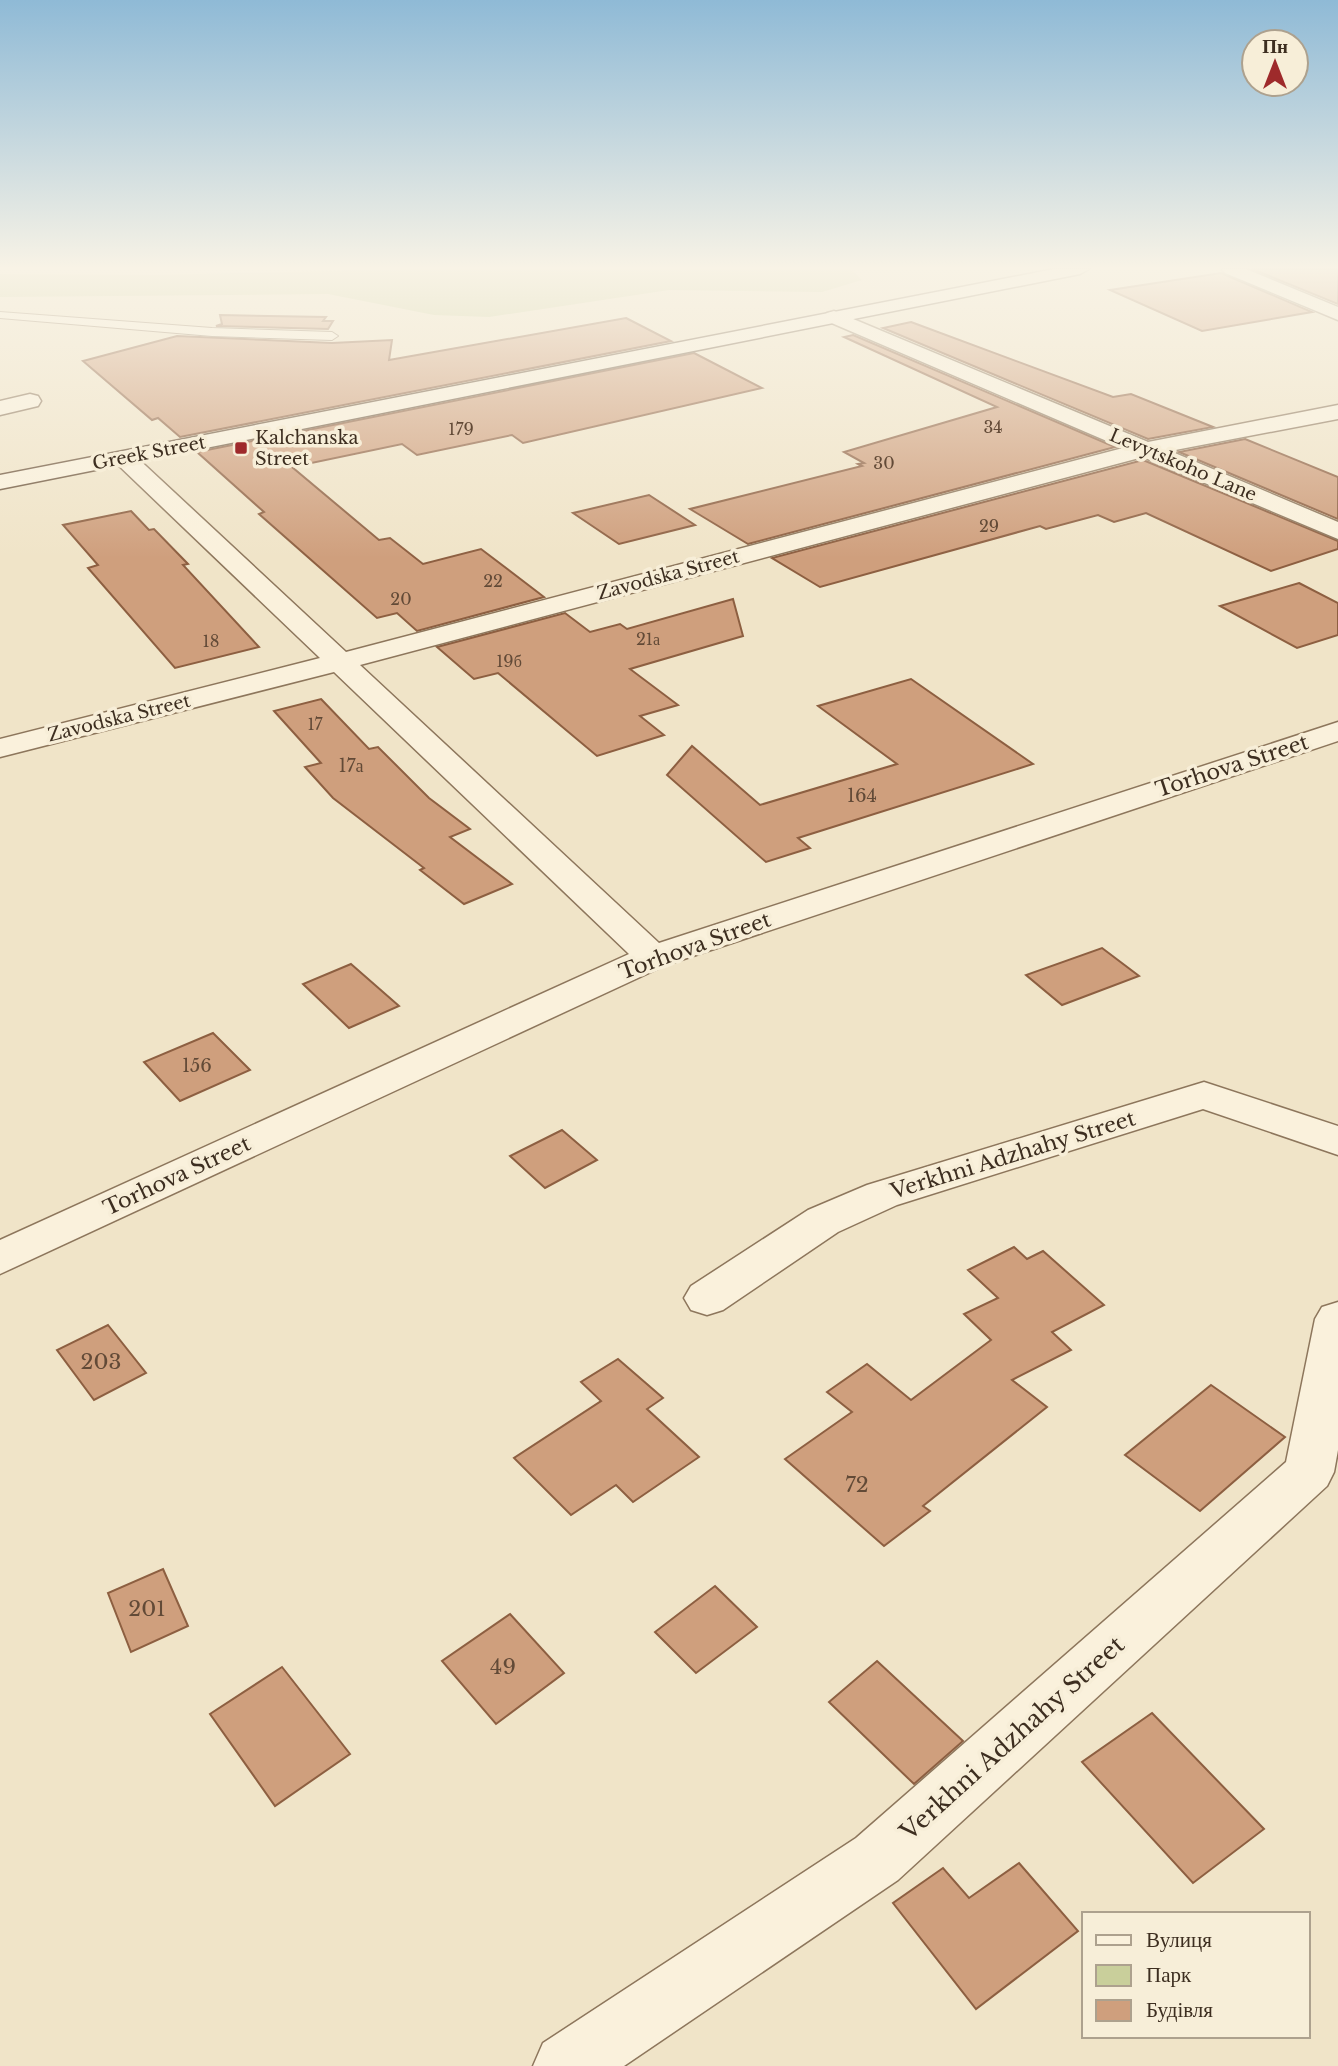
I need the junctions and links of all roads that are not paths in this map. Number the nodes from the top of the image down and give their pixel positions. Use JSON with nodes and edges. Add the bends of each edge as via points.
{"nodes":[{"id":1,"x":590,"y":365,"type":"edge"},
{"id":2,"x":948,"y":365,"type":"edge"},
{"id":3,"x":30,"y":401,"type":"dead end"},
{"id":4,"x":0,"y":408,"type":"edge"},
{"id":5,"x":1338,"y":412,"type":"edge"},
{"id":6,"x":1146,"y":449,"type":"junction"},
{"id":7,"x":124,"y":458,"type":"junction"},
{"id":8,"x":0,"y":482,"type":"edge"},
{"id":9,"x":1338,"y":531,"type":"edge"},
{"id":10,"x":340,"y":662,"type":"junction"},
{"id":11,"x":1338,"y":732,"type":"edge"},
{"id":12,"x":0,"y":748,"type":"edge"},
{"id":13,"x":653,"y":957,"type":"junction"},
{"id":14,"x":1338,"y":1141,"type":"edge"},
{"id":15,"x":0,"y":1258,"type":"edge"},
{"id":16,"x":707,"y":1298,"type":"dead end"},
{"id":17,"x":1338,"y":1319,"type":"edge"},
{"id":18,"x":1324,"y":1474,"type":"edge"},
{"id":19,"x":566,"y":2066,"type":"edge"}],
"edges":[{"from":1,"to":7,"type":"street","name":"Greek Street"},
{"from":2,"to":6,"type":"street","name":"Levytskoho Lane"},
{"from":3,"to":4,"type":"street"},
{"from":5,"to":6,"type":"street","name":"Zavodska Street"},
{"from":6,"to":9,"type":"street","name":"Levytskoho Lane"},
{"from":6,"to":10,"type":"street","name":"Zavodska Street"},
{"from":7,"to":8,"type":"street","name":"Greek Street"},
{"from":7,"to":10,"type":"street"},
{"from":10,"to":12,"type":"street","name":"Zavodska Street"},
{"from":10,"to":13,"type":"street"},
{"from":11,"to":13,"type":"street","name":"Torhova Street"},
{"from":13,"to":15,"type":"street","name":"Torhova Street"},
{"from":14,"to":16,"type":"street","name":"Verkhni Adzhahy Street","via":[[1204,1096],[882,1195],[823,1221]]},
{"from":17,"to":18,"type":"street","name":"Verkhni Adzhahy Street"},
{"from":18,"to":19,"type":"street","name":"Verkhni Adzhahy Street","via":[[877,1859]]}]}
